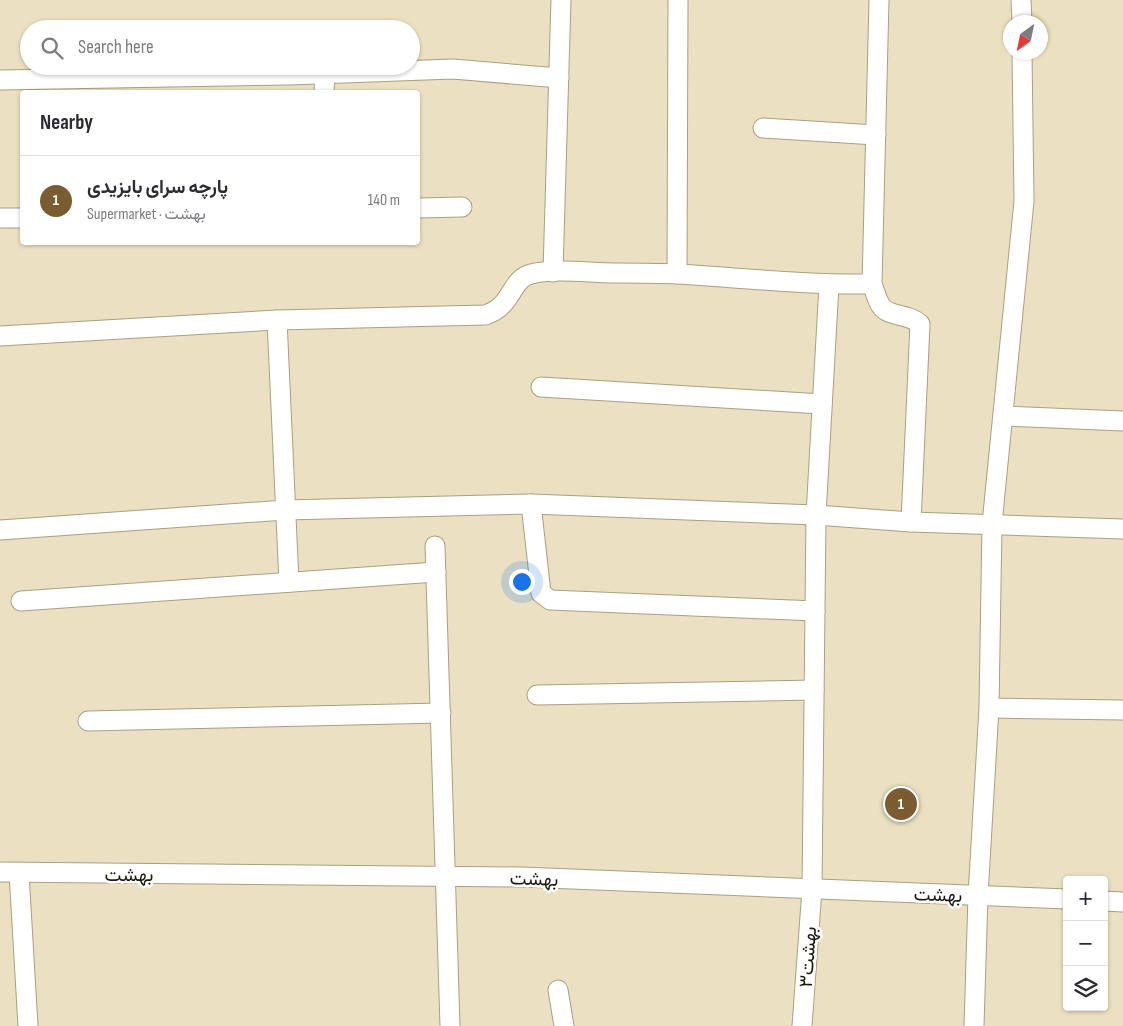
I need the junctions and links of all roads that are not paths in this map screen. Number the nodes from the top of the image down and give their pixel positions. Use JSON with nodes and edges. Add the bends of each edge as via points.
{"nodes":[{"id":1,"x":561,"y":0,"type":"edge"},
{"id":2,"x":678,"y":0,"type":"edge"},
{"id":3,"x":879,"y":0,"type":"edge"},
{"id":4,"x":1021,"y":0,"type":"edge"},
{"id":5,"x":1022,"y":15,"type":"edge"},
{"id":6,"x":1022,"y":60,"type":"edge"},
{"id":7,"x":420,"y":70,"type":"edge"},
{"id":8,"x":271,"y":75,"type":"edge"},
{"id":9,"x":325,"y":75,"type":"edge"},
{"id":10,"x":559,"y":78,"type":"junction"},
{"id":11,"x":0,"y":80,"type":"edge"},
{"id":12,"x":324,"y":90,"type":"edge"},
{"id":13,"x":763,"y":128,"type":"dead end"},
{"id":14,"x":876,"y":135,"type":"junction"},
{"id":15,"x":462,"y":207,"type":"dead end"},
{"id":16,"x":420,"y":208,"type":"edge"},
{"id":17,"x":0,"y":218,"type":"edge"},
{"id":18,"x":20,"y":218,"type":"edge"},
{"id":19,"x":553,"y":272,"type":"junction"},
{"id":20,"x":677,"y":274,"type":"junction"},
{"id":21,"x":872,"y":284,"type":"junction"},
{"id":22,"x":829,"y":285,"type":"junction"},
{"id":23,"x":277,"y":320,"type":"junction"},
{"id":24,"x":0,"y":336,"type":"edge"},
{"id":25,"x":541,"y":387,"type":"dead end"},
{"id":26,"x":822,"y":404,"type":"junction"},
{"id":27,"x":1004,"y":416,"type":"junction"},
{"id":28,"x":1123,"y":421,"type":"edge"},
{"id":29,"x":531,"y":504,"type":"junction"},
{"id":30,"x":285,"y":510,"type":"junction"},
{"id":31,"x":816,"y":515,"type":"junction"},
{"id":32,"x":911,"y":522,"type":"junction"},
{"id":33,"x":992,"y":524,"type":"junction"},
{"id":34,"x":1123,"y":529,"type":"edge"},
{"id":35,"x":0,"y":530,"type":"edge"},
{"id":36,"x":435,"y":546,"type":"dead end"},
{"id":37,"x":436,"y":572,"type":"junction"},
{"id":38,"x":289,"y":582,"type":"junction"},
{"id":39,"x":21,"y":601,"type":"dead end"},
{"id":40,"x":815,"y":611,"type":"junction"},
{"id":41,"x":814,"y":690,"type":"junction"},
{"id":42,"x":537,"y":695,"type":"dead end"},
{"id":43,"x":989,"y":708,"type":"junction"},
{"id":44,"x":1123,"y":710,"type":"edge"},
{"id":45,"x":440,"y":713,"type":"junction"},
{"id":46,"x":88,"y":721,"type":"dead end"},
{"id":47,"x":0,"y":872,"type":"edge"},
{"id":48,"x":19,"y":873,"type":"junction"},
{"id":49,"x":445,"y":876,"type":"junction"},
{"id":50,"x":812,"y":889,"type":"junction"},
{"id":51,"x":978,"y":896,"type":"junction"},
{"id":52,"x":1063,"y":899,"type":"edge"},
{"id":53,"x":1108,"y":901,"type":"edge"},
{"id":54,"x":1123,"y":902,"type":"edge"},
{"id":55,"x":558,"y":990,"type":"dead end"},
{"id":56,"x":28,"y":1026,"type":"edge"},
{"id":57,"x":450,"y":1026,"type":"edge"},
{"id":58,"x":564,"y":1026,"type":"edge"},
{"id":59,"x":802,"y":1026,"type":"edge"},
{"id":60,"x":974,"y":1026,"type":"edge"}],
"edges":[{"from":1,"to":10,"type":"street"},
{"from":2,"to":20,"type":"street"},
{"from":3,"to":14,"type":"street"},
{"from":4,"to":5,"type":"street"},
{"from":6,"to":27,"type":"street","via":[[1024,201]]},
{"from":7,"to":10,"type":"street","via":[[453,69]]},
{"from":8,"to":11,"type":"street"},
{"from":9,"to":12,"type":"street"},
{"from":10,"to":19,"type":"street"},
{"from":13,"to":14,"type":"street"},
{"from":14,"to":21,"type":"street"},
{"from":15,"to":16,"type":"street"},
{"from":17,"to":18,"type":"street"},
{"from":19,"to":20,"type":"street"},
{"from":19,"to":23,"type":"street","via":[[523,278],[502,307],[485,316]]},
{"from":20,"to":22,"type":"street"},
{"from":21,"to":22,"type":"street"},
{"from":21,"to":32,"type":"street","via":[[884,310],[910,317],[920,324]]},
{"from":22,"to":26,"type":"street","name":"بهشت۳"},
{"from":23,"to":24,"type":"street"},
{"from":23,"to":30,"type":"street"},
{"from":25,"to":26,"type":"street"},
{"from":26,"to":31,"type":"street","name":"بهشت۳"},
{"from":27,"to":28,"type":"street"},
{"from":27,"to":33,"type":"street"},
{"from":29,"to":30,"type":"street"},
{"from":29,"to":31,"type":"street"},
{"from":29,"to":40,"type":"street","via":[[541,593],[550,600]]},
{"from":30,"to":35,"type":"street"},
{"from":30,"to":38,"type":"street"},
{"from":31,"to":32,"type":"street"},
{"from":31,"to":40,"type":"street","name":"بهشت۳"},
{"from":32,"to":33,"type":"street"},
{"from":33,"to":34,"type":"street"},
{"from":33,"to":43,"type":"street"},
{"from":36,"to":37,"type":"street"},
{"from":37,"to":38,"type":"street"},
{"from":37,"to":45,"type":"street"},
{"from":38,"to":39,"type":"street"},
{"from":40,"to":41,"type":"street","name":"بهشت۳"},
{"from":41,"to":42,"type":"street"},
{"from":41,"to":50,"type":"street","name":"بهشت۳"},
{"from":43,"to":44,"type":"street"},
{"from":43,"to":51,"type":"street"},
{"from":45,"to":46,"type":"street"},
{"from":45,"to":49,"type":"street"},
{"from":47,"to":48,"type":"street","name":"بهشت"},
{"from":48,"to":49,"type":"street","name":"بهشت"},
{"from":48,"to":56,"type":"street"},
{"from":49,"to":50,"type":"street","name":"بهشت"},
{"from":49,"to":57,"type":"street"},
{"from":50,"to":51,"type":"street","name":"بهشت"},
{"from":50,"to":59,"type":"street","name":"بهشت۳"},
{"from":51,"to":52,"type":"street","name":"بهشت"},
{"from":51,"to":60,"type":"street"},
{"from":53,"to":54,"type":"street"},
{"from":55,"to":58,"type":"street"}]}
